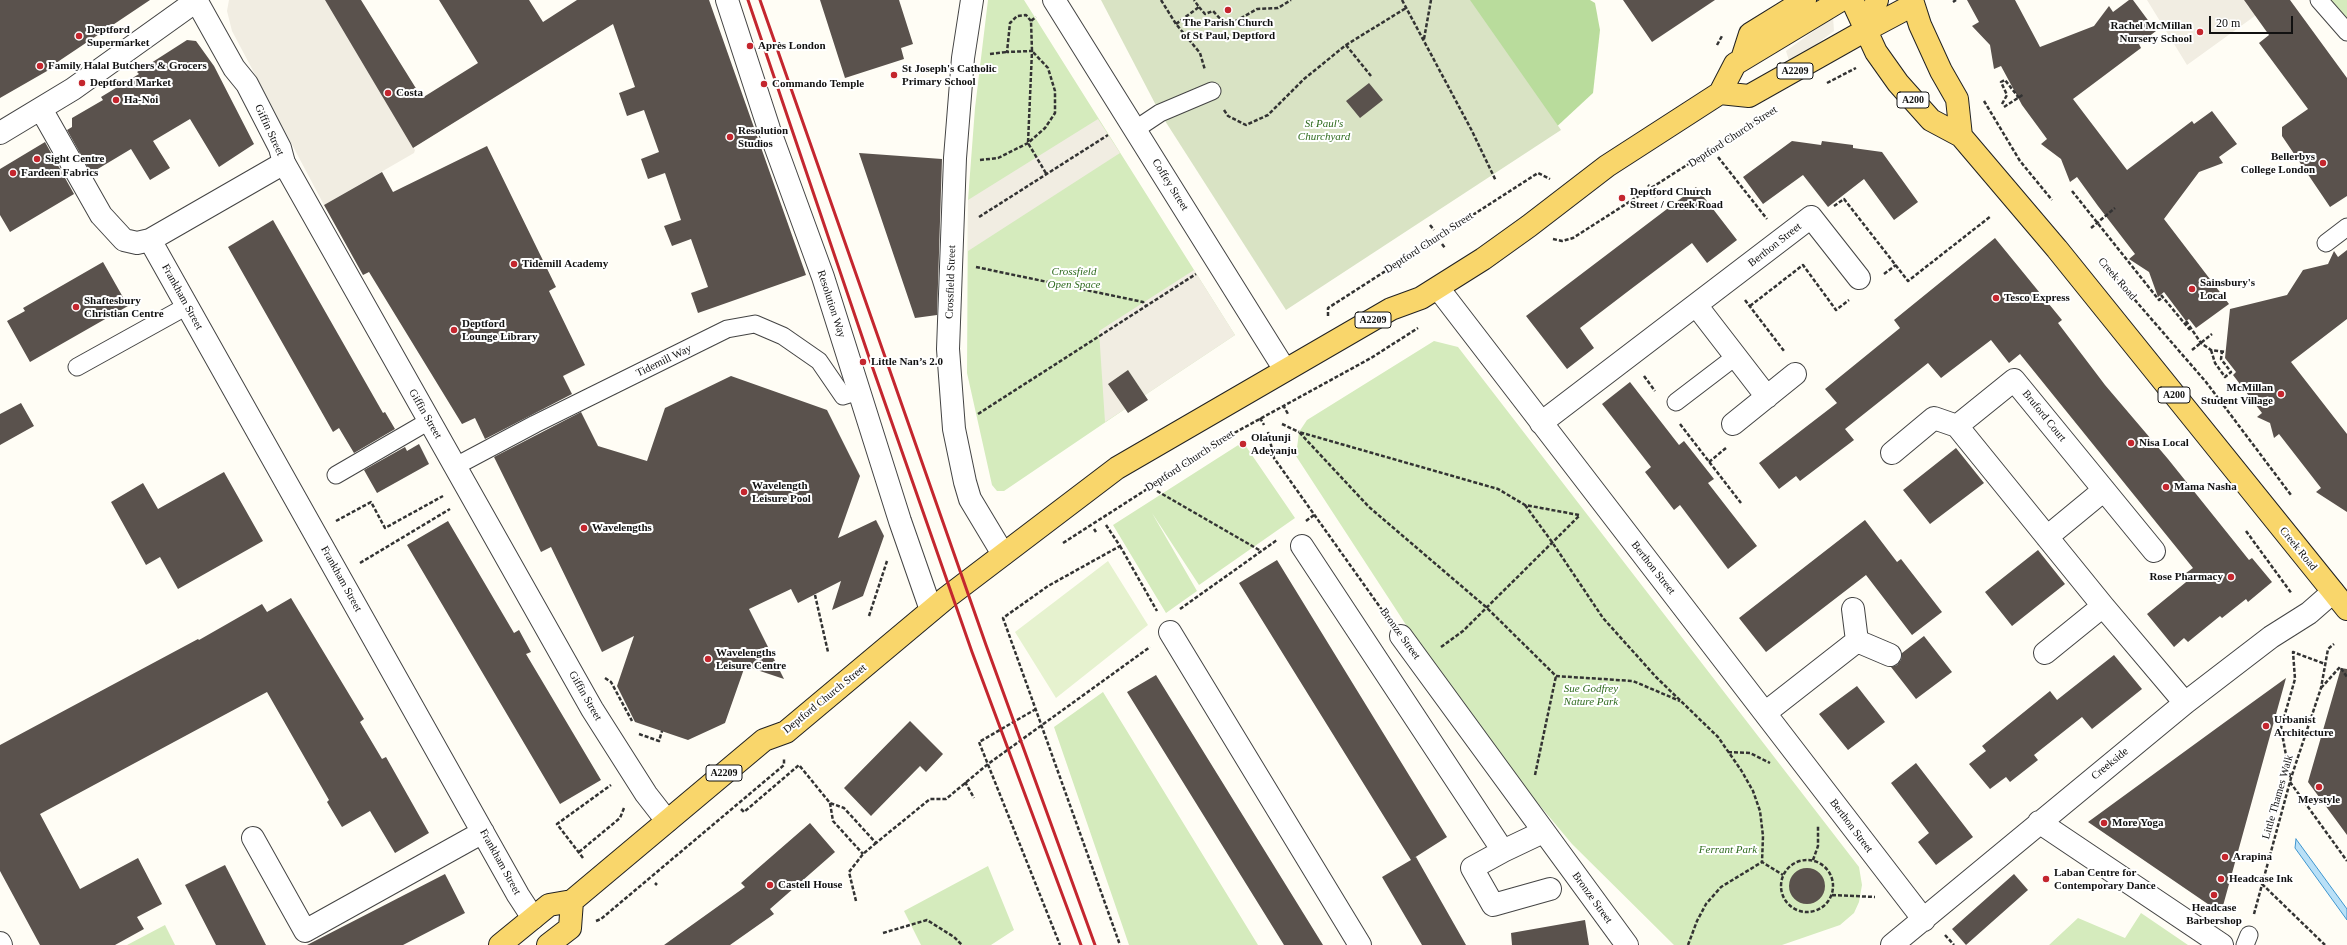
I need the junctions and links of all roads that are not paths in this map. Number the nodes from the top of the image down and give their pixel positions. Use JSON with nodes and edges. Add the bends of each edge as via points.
{"nodes":[{"id":1,"x":196,"y":0,"type":"edge"},
{"id":2,"x":727,"y":0,"type":"edge"},
{"id":3,"x":972,"y":0,"type":"edge"},
{"id":4,"x":1805,"y":0,"type":"edge"},
{"id":5,"x":1852,"y":0,"type":"edge"},
{"id":6,"x":1877,"y":0,"type":"edge"},
{"id":7,"x":2319,"y":0,"type":"edge"},
{"id":8,"x":1836,"y":3,"type":"edge"},
{"id":9,"x":1913,"y":3,"type":"edge"},
{"id":10,"x":1047,"y":7,"type":"edge"},
{"id":11,"x":1866,"y":30,"type":"junction"},
{"id":12,"x":2347,"y":32,"type":"edge"},
{"id":13,"x":1742,"y":60,"type":"junction"},
{"id":14,"x":1212,"y":91,"type":"road end"},
{"id":15,"x":1720,"y":93,"type":"junction"},
{"id":16,"x":41,"y":109,"type":"junction"},
{"id":17,"x":1136,"y":129,"type":"junction"},
{"id":18,"x":0,"y":133,"type":"edge"},
{"id":19,"x":1962,"y":136,"type":"junction"},
{"id":20,"x":284,"y":164,"type":"junction"},
{"id":21,"x":2347,"y":227,"type":"edge"},
{"id":22,"x":150,"y":240,"type":"junction"},
{"id":23,"x":2326,"y":243,"type":"dead end"},
{"id":24,"x":1864,"y":284,"type":"road end"},
{"id":25,"x":1429,"y":293,"type":"junction"},
{"id":26,"x":1696,"y":305,"type":"junction"},
{"id":27,"x":187,"y":306,"type":"junction"},
{"id":28,"x":1735,"y":357,"type":"junction"},
{"id":29,"x":1791,"y":365,"type":"road end"},
{"id":30,"x":77,"y":367,"type":"dead end"},
{"id":31,"x":1286,"y":370,"type":"junction"},
{"id":32,"x":859,"y":391,"type":"junction"},
{"id":33,"x":1767,"y":397,"type":"junction"},
{"id":34,"x":1676,"y":410,"type":"road end"},
{"id":35,"x":429,"y":421,"type":"junction"},
{"id":36,"x":1541,"y":423,"type":"junction"},
{"id":37,"x":1733,"y":424,"type":"dead end"},
{"id":38,"x":1958,"y":426,"type":"junction"},
{"id":39,"x":1892,"y":453,"type":"dead end"},
{"id":40,"x":336,"y":475,"type":"dead end"},
{"id":41,"x":460,"y":475,"type":"junction"},
{"id":42,"x":2104,"y":490,"type":"junction"},
{"id":43,"x":2047,"y":537,"type":"junction"},
{"id":44,"x":1302,"y":546,"type":"dead end"},
{"id":45,"x":2154,"y":551,"type":"dead end"},
{"id":46,"x":1003,"y":554,"type":"junction"},
{"id":47,"x":2333,"y":592,"type":"junction"},
{"id":48,"x":2102,"y":606,"type":"junction"},
{"id":49,"x":1853,"y":609,"type":"dead end"},
{"id":50,"x":2347,"y":609,"type":"edge"},
{"id":51,"x":931,"y":610,"type":"junction"},
{"id":52,"x":1166,"y":626,"type":"road end"},
{"id":53,"x":1401,"y":636,"type":"road end"},
{"id":54,"x":1857,"y":641,"type":"junction"},
{"id":55,"x":2045,"y":653,"type":"dead end"},
{"id":56,"x":1890,"y":655,"type":"dead end"},
{"id":57,"x":2184,"y":703,"type":"junction"},
{"id":58,"x":1765,"y":712,"type":"junction"},
{"id":59,"x":667,"y":821,"type":"junction"},
{"id":60,"x":2039,"y":822,"type":"junction"},
{"id":61,"x":483,"y":832,"type":"junction"},
{"id":62,"x":1543,"y":832,"type":"junction"},
{"id":63,"x":253,"y":838,"type":"dead end"},
{"id":64,"x":1503,"y":851,"type":"junction"},
{"id":65,"x":1550,"y":889,"type":"dead end"},
{"id":66,"x":572,"y":901,"type":"junction"},
{"id":67,"x":533,"y":918,"type":"junction"},
{"id":68,"x":1924,"y":920,"type":"junction"},
{"id":69,"x":500,"y":945,"type":"edge"},
{"id":70,"x":548,"y":945,"type":"edge"},
{"id":71,"x":1360,"y":945,"type":"edge"},
{"id":72,"x":1627,"y":945,"type":"edge"},
{"id":73,"x":1892,"y":945,"type":"edge"},
{"id":74,"x":2222,"y":945,"type":"edge"}],
"edges":[{"from":1,"to":16,"type":"street"},
{"from":1,"to":20,"type":"street","name":"Giffin Street","via":[[234,68],[247,84],[280,148]]},
{"from":2,"to":32,"type":"street","name":"Resolution Way","via":[[768,129],[823,277]]},
{"from":3,"to":46,"type":"street","name":"Crossfield Street","via":[[963,58],[955,158],[948,349],[954,429],[965,482],[970,499]]},
{"from":4,"to":13,"type":"main road","via":[[1750,34]]},
{"from":5,"to":11,"type":"main road","name":"Creek Road","number":"A200"},
{"from":6,"to":11,"type":"main road"},
{"from":7,"to":12,"type":"lane"},
{"from":8,"to":13,"type":"main road"},
{"from":9,"to":11,"type":"main road"},
{"from":9,"to":19,"type":"main road","via":[[1941,71],[1957,99]]},
{"from":10,"to":17,"type":"street","name":"Coffey Street"},
{"from":11,"to":15,"type":"main road","number":"A2209","via":[[1749,96]]},
{"from":11,"to":19,"type":"main road","name":"Creek Road","number":"A200","via":[[1876,52],[1898,83],[1931,120]]},
{"from":13,"to":15,"type":"main road","via":[[1734,64]]},
{"from":14,"to":17,"type":"lane","via":[[1160,113]]},
{"from":15,"to":25,"type":"main road","number":"A2209","via":[[1632,148],[1529,226]]},
{"from":16,"to":18,"type":"street"},
{"from":16,"to":22,"type":"street","via":[[101,215],[112,229],[124,240],[137,243]]},
{"from":17,"to":31,"type":"street","name":"Coffey Street"},
{"from":19,"to":47,"type":"main road","name":"Creek Road","number":"A200","via":[[2057,249]]},
{"from":20,"to":22,"type":"street"},
{"from":20,"to":35,"type":"street","name":"Giffin Street"},
{"from":21,"to":23,"type":"lane"},
{"from":22,"to":27,"type":"street","name":"Frankham Street"},
{"from":24,"to":26,"type":"street","name":"Berthon Street","via":[[1811,217]]},
{"from":25,"to":31,"type":"main road","name":"Deptford Church Street","number":"A2209","via":[[1391,309]]},
{"from":25,"to":36,"type":"street","name":"Berthon Street"},
{"from":26,"to":28,"type":"street"},
{"from":26,"to":36,"type":"street","name":"Berthon Street"},
{"from":27,"to":30,"type":"lane"},
{"from":27,"to":61,"type":"street","name":"Frankham Street"},
{"from":28,"to":33,"type":"street"},
{"from":28,"to":34,"type":"lane"},
{"from":29,"to":33,"type":"street"},
{"from":31,"to":46,"type":"main road","name":"Deptford Church Street","via":[[1117,468]]},
{"from":32,"to":41,"type":"lane","name":"Tidemill Way","via":[[843,396],[819,361],[783,336],[755,324],[727,329],[535,424]]},
{"from":32,"to":51,"type":"street","name":"Resolution Way"},
{"from":33,"to":37,"type":"street"},
{"from":35,"to":40,"type":"lane"},
{"from":35,"to":41,"type":"street","name":"Giffin Street"},
{"from":36,"to":58,"type":"street","name":"Berthon Street"},
{"from":38,"to":39,"type":"street","via":[[1934,418]]},
{"from":38,"to":42,"type":"street","name":"Bruford Court","via":[[2014,380]]},
{"from":38,"to":43,"type":"street"},
{"from":41,"to":59,"type":"street","name":"Giffin Street","via":[[592,709],[646,794]]},
{"from":42,"to":43,"type":"street"},
{"from":42,"to":45,"type":"street","name":"Bruford Court"},
{"from":43,"to":48,"type":"street"},
{"from":44,"to":64,"type":"street"},
{"from":46,"to":51,"type":"main road","name":"Deptford Church Street"},
{"from":47,"to":50,"type":"main road","name":"Creek Road","number":"A200"},
{"from":47,"to":57,"type":"street","name":"Creekside","via":[[2303,617],[2271,637]]},
{"from":48,"to":55,"type":"street"},
{"from":48,"to":57,"type":"street"},
{"from":49,"to":54,"type":"street"},
{"from":51,"to":59,"type":"main road","name":"Deptford Church Street","number":"A2209","via":[[786,732],[764,740]]},
{"from":52,"to":71,"type":"street"},
{"from":53,"to":62,"type":"street","name":"Bronze Street"},
{"from":54,"to":56,"type":"street"},
{"from":54,"to":58,"type":"street"},
{"from":57,"to":60,"type":"street","name":"Creekside"},
{"from":58,"to":68,"type":"street","name":"Berthon Street"},
{"from":59,"to":66,"type":"main road","name":"Deptford Church Street","number":"A2209"},
{"from":60,"to":68,"type":"street","name":"Creekside"},
{"from":60,"to":74,"type":"street"},
{"from":61,"to":63,"type":"street","via":[[305,931]]},
{"from":61,"to":67,"type":"street","name":"Frankham Street"},
{"from":62,"to":64,"type":"street"},
{"from":62,"to":72,"type":"street","name":"Bronze Street"},
{"from":64,"to":65,"type":"street","via":[[1472,868],[1493,905]]},
{"from":66,"to":67,"type":"main road","via":[[549,905]]},
{"from":66,"to":70,"type":"main road","via":[[570,928]]},
{"from":67,"to":69,"type":"main road"},
{"from":68,"to":73,"type":"street","name":"Creekside"}]}
